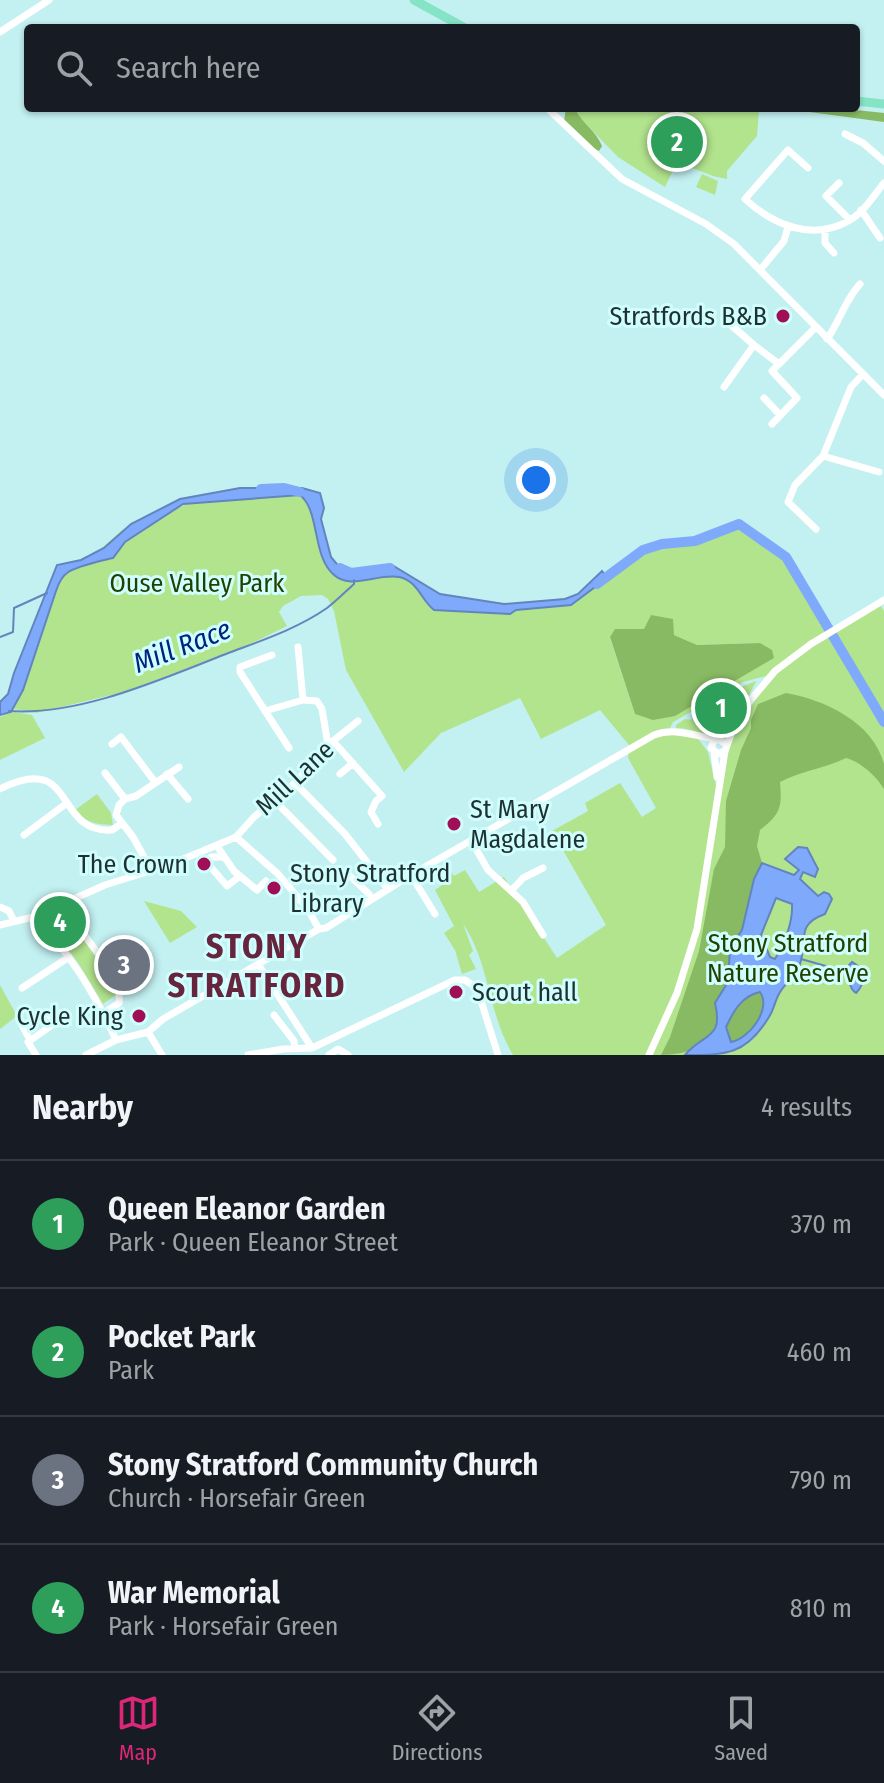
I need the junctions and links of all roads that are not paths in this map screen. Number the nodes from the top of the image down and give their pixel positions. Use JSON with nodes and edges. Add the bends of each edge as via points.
{"nodes":[{"id":1,"x":49,"y":0,"type":"edge"},
{"id":2,"x":414,"y":0,"type":"edge"},
{"id":3,"x":458,"y":24,"type":"edge"},
{"id":4,"x":0,"y":32,"type":"edge"},
{"id":5,"x":860,"y":101,"type":"edge"},
{"id":6,"x":884,"y":104,"type":"edge"},
{"id":7,"x":551,"y":112,"type":"edge"},
{"id":8,"x":845,"y":134,"type":"dead end"},
{"id":9,"x":884,"y":161,"type":"edge"},
{"id":10,"x":808,"y":168,"type":"dead end"},
{"id":11,"x":839,"y":183,"type":"dead end"},
{"id":12,"x":884,"y":183,"type":"edge"},
{"id":13,"x":861,"y":210,"type":"junction"},
{"id":14,"x":850,"y":220,"type":"junction"},
{"id":15,"x":788,"y":227,"type":"junction"},
{"id":16,"x":825,"y":229,"type":"junction"},
{"id":17,"x":880,"y":238,"type":"dead end"},
{"id":18,"x":834,"y":253,"type":"dead end"},
{"id":19,"x":760,"y":270,"type":"junction"},
{"id":20,"x":860,"y":284,"type":"dead end"},
{"id":21,"x":724,"y":319,"type":"dead end"},
{"id":22,"x":815,"y":328,"type":"junction"},
{"id":23,"x":827,"y":339,"type":"junction"},
{"id":24,"x":754,"y":345,"type":"junction"},
{"id":25,"x":779,"y":364,"type":"junction"},
{"id":26,"x":863,"y":374,"type":"junction"},
{"id":27,"x":724,"y":387,"type":"dead end"},
{"id":28,"x":884,"y":395,"type":"edge"},
{"id":29,"x":764,"y":398,"type":"dead end"},
{"id":30,"x":780,"y":415,"type":"junction"},
{"id":31,"x":772,"y":424,"type":"dead end"},
{"id":32,"x":823,"y":456,"type":"junction"},
{"id":33,"x":879,"y":472,"type":"dead end"},
{"id":34,"x":816,"y":529,"type":"dead end"},
{"id":35,"x":884,"y":600,"type":"edge"},
{"id":36,"x":301,"y":652,"type":"dead end"},
{"id":37,"x":272,"y":655,"type":"dead end"},
{"id":38,"x":303,"y":700,"type":"junction"},
{"id":39,"x":265,"y":711,"type":"junction"},
{"id":40,"x":736,"y":720,"type":"junction"},
{"id":41,"x":358,"y":721,"type":"dead end"},
{"id":42,"x":696,"y":736,"type":"junction"},
{"id":43,"x":717,"y":739,"type":"junction"},
{"id":44,"x":330,"y":743,"type":"junction"},
{"id":45,"x":112,"y":744,"type":"dead end"},
{"id":46,"x":289,"y":748,"type":"dead end"},
{"id":47,"x":725,"y":748,"type":"junction"},
{"id":48,"x":713,"y":750,"type":"junction"},
{"id":49,"x":353,"y":763,"type":"junction"},
{"id":50,"x":179,"y":767,"type":"dead end"},
{"id":51,"x":105,"y":773,"type":"dead end"},
{"id":52,"x":167,"y":774,"type":"junction"},
{"id":53,"x":340,"y":774,"type":"dead end"},
{"id":54,"x":155,"y":782,"type":"junction"},
{"id":55,"x":295,"y":783,"type":"junction"},
{"id":56,"x":718,"y":783,"type":"junction"},
{"id":57,"x":0,"y":789,"type":"edge"},
{"id":58,"x":125,"y":799,"type":"junction"},
{"id":59,"x":188,"y":799,"type":"dead end"},
{"id":60,"x":275,"y":801,"type":"junction"},
{"id":61,"x":67,"y":803,"type":"junction"},
{"id":62,"x":121,"y":824,"type":"junction"},
{"id":63,"x":378,"y":824,"type":"dead end"},
{"id":64,"x":24,"y":835,"type":"dead end"},
{"id":65,"x":236,"y":837,"type":"junction"},
{"id":66,"x":471,"y":840,"type":"junction"},
{"id":67,"x":217,"y":846,"type":"junction"},
{"id":68,"x":222,"y":857,"type":"junction"},
{"id":69,"x":333,"y":860,"type":"dead end"},
{"id":70,"x":543,"y":868,"type":"dead end"},
{"id":71,"x":151,"y":870,"type":"junction"},
{"id":72,"x":411,"y":875,"type":"junction"},
{"id":73,"x":240,"y":876,"type":"junction"},
{"id":74,"x":350,"y":876,"type":"dead end"},
{"id":75,"x":266,"y":881,"type":"dead end"},
{"id":76,"x":227,"y":886,"type":"junction"},
{"id":77,"x":388,"y":889,"type":"junction"},
{"id":78,"x":512,"y":890,"type":"junction"},
{"id":79,"x":233,"y":894,"type":"dead end"},
{"id":80,"x":369,"y":894,"type":"dead end"},
{"id":81,"x":62,"y":903,"type":"junction"},
{"id":82,"x":0,"y":907,"type":"edge"},
{"id":83,"x":435,"y":914,"type":"dead end"},
{"id":84,"x":33,"y":917,"type":"junction"},
{"id":85,"x":14,"y":921,"type":"junction"},
{"id":86,"x":0,"y":925,"type":"edge"},
{"id":87,"x":319,"y":929,"type":"junction"},
{"id":88,"x":543,"y":935,"type":"dead end"},
{"id":89,"x":69,"y":957,"type":"junction"},
{"id":90,"x":258,"y":964,"type":"junction"},
{"id":91,"x":22,"y":988,"type":"dead end"},
{"id":92,"x":104,"y":1013,"type":"junction"},
{"id":93,"x":49,"y":1015,"type":"dead end"},
{"id":94,"x":274,"y":1015,"type":"dead end"},
{"id":95,"x":20,"y":1021,"type":"dead end"},
{"id":96,"x":148,"y":1032,"type":"junction"},
{"id":97,"x":30,"y":1040,"type":"junction"},
{"id":98,"x":116,"y":1040,"type":"junction"},
{"id":99,"x":327,"y":1042,"type":"junction"},
{"id":100,"x":312,"y":1048,"type":"junction"},
{"id":101,"x":294,"y":1051,"type":"edge"},
{"id":102,"x":331,"y":1053,"type":"edge"},
{"id":103,"x":36,"y":1055,"type":"edge"},
{"id":104,"x":86,"y":1055,"type":"edge"},
{"id":105,"x":162,"y":1055,"type":"edge"},
{"id":106,"x":248,"y":1055,"type":"edge"},
{"id":107,"x":348,"y":1055,"type":"edge"},
{"id":108,"x":498,"y":1055,"type":"edge"},
{"id":109,"x":649,"y":1055,"type":"edge"}],
"edges":[{"from":1,"to":4,"type":"street"},
{"from":2,"to":3,"type":"main road"},
{"from":5,"to":6,"type":"main road"},
{"from":7,"to":19,"type":"street","via":[[622,179],[706,224]]},
{"from":8,"to":9,"type":"street"},
{"from":10,"to":15,"type":"street","via":[[788,150],[745,199]]},
{"from":11,"to":14,"type":"street","via":[[826,196]]},
{"from":12,"to":13,"type":"street"},
{"from":13,"to":14,"type":"street"},
{"from":13,"to":17,"type":"street"},
{"from":14,"to":16,"type":"street"},
{"from":15,"to":16,"type":"street"},
{"from":15,"to":19,"type":"street","via":[[784,241]]},
{"from":16,"to":18,"type":"street","via":[[825,243]]},
{"from":19,"to":22,"type":"street"},
{"from":20,"to":23,"type":"street"},
{"from":21,"to":24,"type":"street"},
{"from":22,"to":23,"type":"street"},
{"from":22,"to":25,"type":"street"},
{"from":23,"to":26,"type":"street"},
{"from":24,"to":25,"type":"street"},
{"from":24,"to":27,"type":"street"},
{"from":25,"to":30,"type":"street","via":[[772,371],[797,398]]},
{"from":26,"to":28,"type":"street"},
{"from":26,"to":32,"type":"street","via":[[851,387]]},
{"from":29,"to":30,"type":"street"},
{"from":30,"to":31,"type":"street"},
{"from":32,"to":33,"type":"street"},
{"from":32,"to":34,"type":"street","via":[[795,485],[788,502]]},
{"from":35,"to":40,"type":"street","via":[[811,644],[767,679]]},
{"from":36,"to":38,"type":"street"},
{"from":37,"to":39,"type":"street","via":[[240,667]]},
{"from":38,"to":39,"type":"street"},
{"from":38,"to":44,"type":"street","via":[[317,701]]},
{"from":39,"to":46,"type":"street"},
{"from":40,"to":43,"type":"street"},
{"from":40,"to":47,"type":"street"},
{"from":41,"to":44,"type":"street","name":"Mill Lane"},
{"from":42,"to":43,"type":"street"},
{"from":42,"to":48,"type":"street"},
{"from":42,"to":66,"type":"street","via":[[668,731],[654,735]]},
{"from":43,"to":47,"type":"street"},
{"from":43,"to":48,"type":"street"},
{"from":44,"to":49,"type":"street"},
{"from":44,"to":55,"type":"street","name":"Mill Lane"},
{"from":45,"to":54,"type":"street","via":[[124,735]]},
{"from":47,"to":48,"type":"street","via":[[720,754]]},
{"from":47,"to":56,"type":"street"},
{"from":48,"to":56,"type":"street"},
{"from":49,"to":53,"type":"street"},
{"from":49,"to":63,"type":"street","via":[[382,796],[371,812]]},
{"from":50,"to":52,"type":"street"},
{"from":51,"to":58,"type":"street"},
{"from":52,"to":54,"type":"street"},
{"from":52,"to":59,"type":"street"},
{"from":54,"to":58,"type":"street"},
{"from":55,"to":60,"type":"street","name":"Mill Lane"},
{"from":55,"to":77,"type":"street"},
{"from":56,"to":109,"type":"street","via":[[697,929],[677,993]]},
{"from":57,"to":61,"type":"street","via":[[33,777],[47,780]]},
{"from":58,"to":62,"type":"street","via":[[116,815]]},
{"from":60,"to":65,"type":"street","name":"Mill Lane"},
{"from":60,"to":69,"type":"street"},
{"from":61,"to":62,"type":"street","via":[[90,827],[112,830]]},
{"from":61,"to":64,"type":"street"},
{"from":62,"to":71,"type":"street"},
{"from":65,"to":67,"type":"street","name":"Mill Lane"},
{"from":65,"to":87,"type":"street","via":[[278,874]]},
{"from":66,"to":72,"type":"street"},
{"from":66,"to":78,"type":"street","via":[[488,870]]},
{"from":67,"to":68,"type":"street"},
{"from":67,"to":71,"type":"street","name":"Mill Lane"},
{"from":68,"to":73,"type":"street"},
{"from":68,"to":76,"type":"street","via":[[211,857],[208,864]]},
{"from":70,"to":78,"type":"street"},
{"from":71,"to":81,"type":"street","name":"Mill Lane"},
{"from":72,"to":77,"type":"street"},
{"from":72,"to":83,"type":"street"},
{"from":73,"to":75,"type":"street","via":[[257,890]]},
{"from":73,"to":76,"type":"street"},
{"from":74,"to":80,"type":"street"},
{"from":76,"to":79,"type":"street"},
{"from":77,"to":87,"type":"street"},
{"from":78,"to":88,"type":"street"},
{"from":81,"to":84,"type":"street","name":"Mill Lane"},
{"from":81,"to":92,"type":"street","via":[[120,996],[119,1003]]},
{"from":82,"to":85,"type":"street"},
{"from":84,"to":85,"type":"street","name":"Mill Lane"},
{"from":84,"to":89,"type":"street"},
{"from":85,"to":86,"type":"street","name":"Mill Lane"},
{"from":87,"to":90,"type":"street"},
{"from":89,"to":91,"type":"street"},
{"from":89,"to":92,"type":"street"},
{"from":90,"to":96,"type":"street"},
{"from":90,"to":100,"type":"street"},
{"from":92,"to":98,"type":"street"},
{"from":93,"to":97,"type":"street","via":[[55,1023]]},
{"from":94,"to":101,"type":"street","via":[[294,1041]]},
{"from":95,"to":97,"type":"street"},
{"from":96,"to":98,"type":"street"},
{"from":96,"to":105,"type":"street"},
{"from":97,"to":103,"type":"street"},
{"from":98,"to":104,"type":"street"},
{"from":99,"to":100,"type":"street"},
{"from":99,"to":102,"type":"street"},
{"from":99,"to":108,"type":"street","via":[[455,980],[465,980],[477,988]]},
{"from":100,"to":101,"type":"street"},
{"from":101,"to":106,"type":"street"},
{"from":102,"to":107,"type":"street","via":[[338,1049]]}]}
